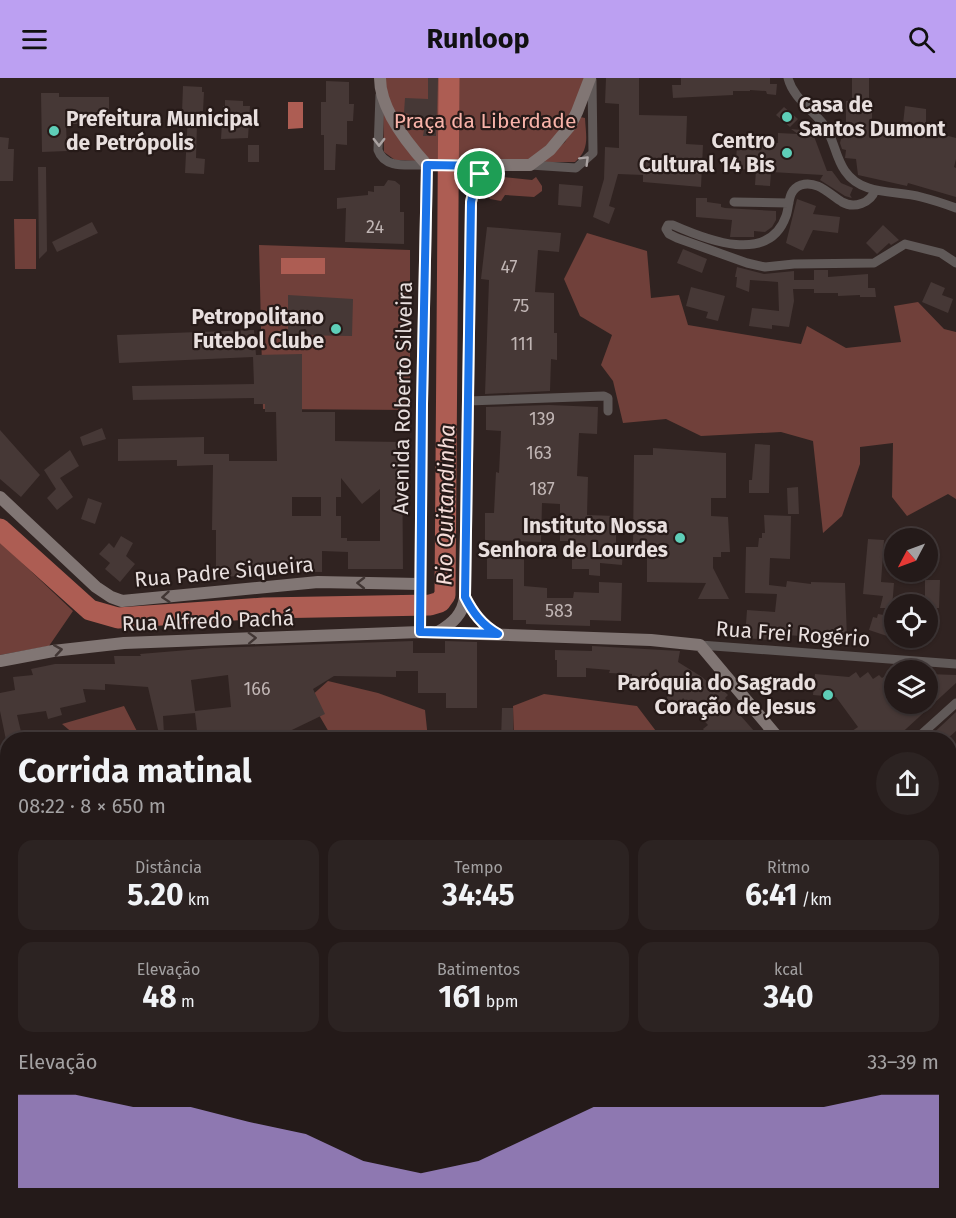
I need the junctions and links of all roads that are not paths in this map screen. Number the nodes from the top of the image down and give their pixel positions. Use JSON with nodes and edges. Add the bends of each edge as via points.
{"nodes":[{"id":1,"x":591,"y":78,"type":"edge"},
{"id":2,"x":788,"y":78,"type":"edge"},
{"id":3,"x":380,"y":81,"type":"edge"},
{"id":4,"x":427,"y":165,"type":"junction"},
{"id":5,"x":530,"y":165,"type":"junction"},
{"id":6,"x":487,"y":166,"type":"junction"},
{"id":7,"x":876,"y":190,"type":"junction"},
{"id":8,"x":734,"y":202,"type":"dead end"},
{"id":9,"x":789,"y":203,"type":"junction"},
{"id":10,"x":956,"y":208,"type":"edge"},
{"id":11,"x":956,"y":263,"type":"edge"},
{"id":12,"x":468,"y":401,"type":"junction"},
{"id":13,"x":608,"y":411,"type":"dead end"},
{"id":14,"x":0,"y":497,"type":"edge"},
{"id":15,"x":419,"y":586,"type":"junction"},
{"id":16,"x":465,"y":597,"type":"junction"},
{"id":17,"x":420,"y":626,"type":"junction"},
{"id":18,"x":438,"y":633,"type":"junction"},
{"id":19,"x":498,"y":634,"type":"junction"},
{"id":20,"x":700,"y":645,"type":"junction"},
{"id":21,"x":0,"y":661,"type":"edge"},
{"id":22,"x":956,"y":664,"type":"edge"},
{"id":23,"x":956,"y":703,"type":"edge"},
{"id":24,"x":773,"y":732,"type":"edge"},
{"id":25,"x":924,"y":732,"type":"edge"}],
"edges":[{"from":1,"to":5,"type":"main road","via":[[570,126],[550,150]]},
{"from":5,"to":1,"type":"street","one_way":true,"via":[[576,168],[592,153]]},
{"from":2,"to":7,"type":"street","via":[[794,93],[827,130],[846,172],[867,189]]},
{"from":3,"to":4,"type":"main road","via":[[395,123]]},
{"from":3,"to":4,"type":"street","one_way":true,"via":[[380,156],[393,164]]},
{"from":4,"to":6,"type":"main road"},
{"from":4,"to":15,"type":"main road","name":"Avenida Roberto Silveira"},
{"from":5,"to":6,"type":"main road"},
{"from":6,"to":12,"type":"main road","via":[[475,184],[471,202]]},
{"from":7,"to":9,"type":"street","via":[[866,202],[855,205],[844,203],[814,184],[803,184],[795,188]]},
{"from":7,"to":10,"type":"street","via":[[920,196]]},
{"from":8,"to":9,"type":"street"},
{"from":9,"to":11,"type":"street","via":[[779,229],[764,242],[750,245],[713,241],[674,225],[666,229],[677,238],[765,267],[874,263],[904,244],[941,253]]},
{"from":12,"to":13,"type":"street","via":[[604,396],[608,398]]},
{"from":12,"to":16,"type":"main road"},
{"from":15,"to":14,"type":"main road","name":"Rua Padre Siqueira","one_way":true,"via":[[318,582],[122,601],[96,587]]},
{"from":15,"to":17,"type":"main road","name":"Avenida Roberto Silveira"},
{"from":16,"to":18,"type":"main road","via":[[458,616]]},
{"from":16,"to":19,"type":"main road","via":[[485,627]]},
{"from":17,"to":18,"type":"main road","name":"Rua Alfredo Pachá"},
{"from":21,"to":17,"type":"main road","name":"Rua Alfredo Pachá","one_way":true,"via":[[124,643]]},
{"from":18,"to":19,"type":"main road","name":"Rua Alfredo Pachá"},
{"from":19,"to":20,"type":"main road","name":"Rua Alfredo Pachá"},
{"from":20,"to":22,"type":"street","name":"Rua Frei Rogério"},
{"from":20,"to":24,"type":"main road"},
{"from":23,"to":25,"type":"street"}]}
